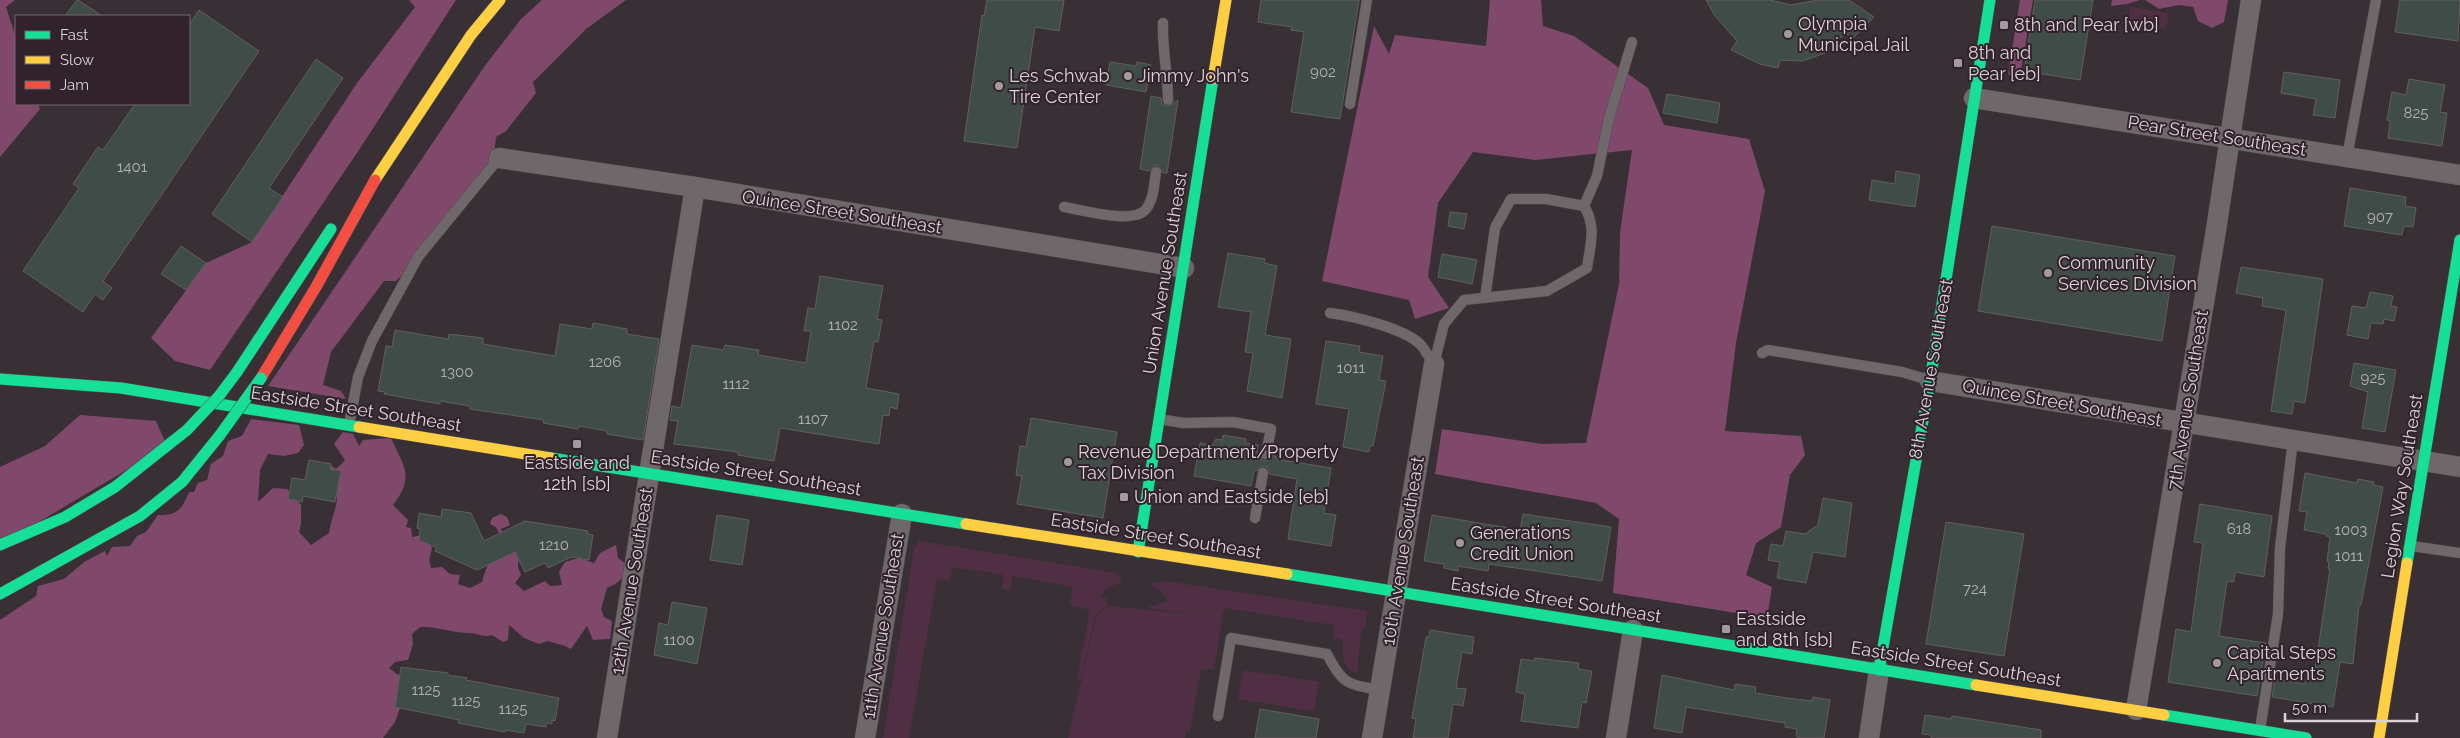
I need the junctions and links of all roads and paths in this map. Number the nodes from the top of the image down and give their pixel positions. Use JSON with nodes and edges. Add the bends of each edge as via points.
{"nodes":[{"id":1,"x":490,"y":0,"type":"edge"},
{"id":2,"x":500,"y":0,"type":"edge"},
{"id":3,"x":1226,"y":0,"type":"edge"},
{"id":4,"x":1367,"y":0,"type":"edge"},
{"id":5,"x":1990,"y":0,"type":"edge"},
{"id":6,"x":2251,"y":0,"type":"edge"},
{"id":7,"x":2376,"y":0,"type":"edge"},
{"id":8,"x":1163,"y":23,"type":"dead end"},
{"id":9,"x":478,"y":25,"type":"junction"},
{"id":10,"x":1632,"y":42,"type":"dead end"},
{"id":11,"x":1974,"y":98,"type":"junction"},
{"id":12,"x":1168,"y":100,"type":"dead end"},
{"id":13,"x":1350,"y":104,"type":"dead end"},
{"id":14,"x":2231,"y":139,"type":"junction"},
{"id":15,"x":2347,"y":157,"type":"junction"},
{"id":16,"x":499,"y":158,"type":"joint"},
{"id":17,"x":383,"y":166,"type":"junction"},
{"id":18,"x":1156,"y":172,"type":"dead end"},
{"id":19,"x":2460,"y":175,"type":"edge"},
{"id":20,"x":695,"y":187,"type":"junction"},
{"id":21,"x":1584,"y":206,"type":"junction"},
{"id":22,"x":1064,"y":207,"type":"dead end"},
{"id":23,"x":2460,"y":240,"type":"edge"},
{"id":24,"x":1184,"y":268,"type":"junction"},
{"id":25,"x":1485,"y":298,"type":"junction"},
{"id":26,"x":1330,"y":313,"type":"dead end"},
{"id":27,"x":1762,"y":353,"type":"dead end"},
{"id":28,"x":1434,"y":364,"type":"junction"},
{"id":29,"x":0,"y":379,"type":"edge"},
{"id":30,"x":1930,"y":381,"type":"junction"},
{"id":31,"x":1159,"y":419,"type":"junction"},
{"id":32,"x":2184,"y":424,"type":"junction"},
{"id":33,"x":348,"y":425,"type":"junction"},
{"id":34,"x":2293,"y":440,"type":"junction"},
{"id":35,"x":1266,"y":454,"type":"dead end"},
{"id":36,"x":2424,"y":461,"type":"junction"},
{"id":37,"x":2460,"y":467,"type":"edge"},
{"id":38,"x":1263,"y":473,"type":"dead end"},
{"id":39,"x":649,"y":474,"type":"junction"},
{"id":40,"x":902,"y":514,"type":"junction"},
{"id":41,"x":1255,"y":518,"type":"dead end"},
{"id":42,"x":0,"y":545,"type":"edge"},
{"id":43,"x":2410,"y":546,"type":"junction"},
{"id":44,"x":1138,"y":552,"type":"junction"},
{"id":45,"x":2460,"y":553,"type":"edge"},
{"id":46,"x":1396,"y":592,"type":"junction"},
{"id":47,"x":0,"y":594,"type":"edge"},
{"id":48,"x":1633,"y":630,"type":"junction"},
{"id":49,"x":1879,"y":670,"type":"junction"},
{"id":50,"x":1380,"y":690,"type":"junction"},
{"id":51,"x":2136,"y":710,"type":"junction"},
{"id":52,"x":1218,"y":716,"type":"dead end"},
{"id":53,"x":2260,"y":731,"type":"junction"},
{"id":54,"x":2286,"y":736,"type":"edge"},
{"id":55,"x":607,"y":738,"type":"edge"},
{"id":56,"x":865,"y":738,"type":"edge"},
{"id":57,"x":1372,"y":738,"type":"edge"},
{"id":58,"x":1616,"y":738,"type":"edge"},
{"id":59,"x":1868,"y":738,"type":"edge"},
{"id":60,"x":2306,"y":738,"type":"edge"},
{"id":61,"x":2379,"y":738,"type":"edge"}],
"edges":[{"from":1,"to":9,"type":"main road"},
{"from":2,"to":9,"type":"main road"},
{"from":3,"to":24,"type":"main road","name":"Union Avenue Southeast"},
{"from":4,"to":13,"type":"lane"},
{"from":5,"to":11,"type":"main road","name":"8th Avenue Southeast"},
{"from":6,"to":14,"type":"street","name":"7th Avenue Southeast"},
{"from":7,"to":15,"type":"lane"},
{"from":8,"to":12,"type":"lane","via":[[1162,49],[1168,78]]},
{"from":9,"to":17,"type":"main road"},
{"from":10,"to":21,"type":"lane","via":[[1597,176]]},
{"from":11,"to":14,"type":"street","name":"Pear Street Southeast"},
{"from":11,"to":30,"type":"main road","name":"8th Avenue Southeast"},
{"from":14,"to":15,"type":"street","name":"Pear Street Southeast"},
{"from":14,"to":32,"type":"street","name":"7th Avenue Southeast"},
{"from":15,"to":19,"type":"street","name":"Pear Street Southeast"},
{"from":16,"to":20,"type":"street","name":"Quince Street Southeast"},
{"from":16,"to":33,"type":"lane","via":[[418,257],[372,341],[358,377]]},
{"from":17,"to":42,"type":"main road","bridge":true,"via":[[314,253],[237,372],[187,430],[116,487],[64,517]]},
{"from":17,"to":47,"type":"main road","bridge":true,"via":[[261,378],[181,482],[143,513],[110,534]]},
{"from":18,"to":22,"type":"lane","via":[[1150,203],[1145,211],[1132,217]]},
{"from":20,"to":24,"type":"street","name":"Quince Street Southeast"},
{"from":20,"to":39,"type":"street","name":"12th Avenue Southeast"},
{"from":21,"to":25,"type":"lane","via":[[1591,218],[1592,237],[1587,268],[1547,291]]},
{"from":21,"to":25,"type":"lane","via":[[1546,199],[1511,199],[1495,228]]},
{"from":23,"to":36,"type":"main road","name":"Legion Way Southeast"},
{"from":24,"to":31,"type":"main road","name":"Union Avenue Southeast"},
{"from":25,"to":28,"type":"lane","via":[[1464,300],[1444,324]]},
{"from":26,"to":28,"type":"lane","via":[[1355,317],[1406,337],[1420,344]]},
{"from":27,"to":30,"type":"lane","via":[[1768,350],[1902,372]]},
{"from":28,"to":46,"type":"street","name":"10th Avenue Southeast"},
{"from":29,"to":33,"type":"main road","name":"Eastside Street Southeast","via":[[121,388]]},
{"from":30,"to":32,"type":"street","name":"Quince Street Southeast"},
{"from":30,"to":49,"type":"main road","name":"8th Avenue Southeast"},
{"from":31,"to":35,"type":"lane","via":[[1183,423],[1233,422],[1271,429]]},
{"from":31,"to":44,"type":"main road","name":"Union Avenue Southeast"},
{"from":32,"to":34,"type":"street","name":"Quince Street Southeast"},
{"from":32,"to":51,"type":"street","name":"7th Avenue Southeast"},
{"from":33,"to":39,"type":"main road","name":"Eastside Street Southeast"},
{"from":34,"to":36,"type":"street","name":"Quince Street Southeast"},
{"from":34,"to":53,"type":"lane","via":[[2280,548],[2278,614]]},
{"from":36,"to":37,"type":"street","name":"Quince Street Southeast"},
{"from":36,"to":43,"type":"main road","name":"Legion Way Southeast"},
{"from":38,"to":41,"type":"lane"},
{"from":39,"to":40,"type":"main road","name":"Eastside Street Southeast"},
{"from":39,"to":55,"type":"street","name":"12th Avenue Southeast"},
{"from":40,"to":44,"type":"main road","name":"Eastside Street Southeast"},
{"from":40,"to":56,"type":"street","name":"11th Avenue Southeast"},
{"from":43,"to":45,"type":"lane"},
{"from":43,"to":61,"type":"main road","name":"Legion Way Southeast"},
{"from":44,"to":46,"type":"main road","name":"Eastside Street Southeast"},
{"from":46,"to":48,"type":"main road","name":"Eastside Street Southeast"},
{"from":46,"to":50,"type":"street","name":"10th Avenue Southeast"},
{"from":48,"to":49,"type":"main road","name":"Eastside Street Southeast"},
{"from":48,"to":58,"type":"street"},
{"from":49,"to":51,"type":"main road","name":"Eastside Street Southeast"},
{"from":49,"to":59,"type":"street","name":"8th Avenue Southeast"},
{"from":50,"to":52,"type":"lane","via":[[1345,681],[1327,654],[1231,638]]},
{"from":50,"to":57,"type":"street","name":"10th Avenue Southeast"},
{"from":51,"to":53,"type":"main road","name":"Eastside Street Southeast"},
{"from":53,"to":54,"type":"main road","name":"Eastside Street Southeast"},
{"from":54,"to":60,"type":"main road","name":"Eastside Street Southeast"}]}
